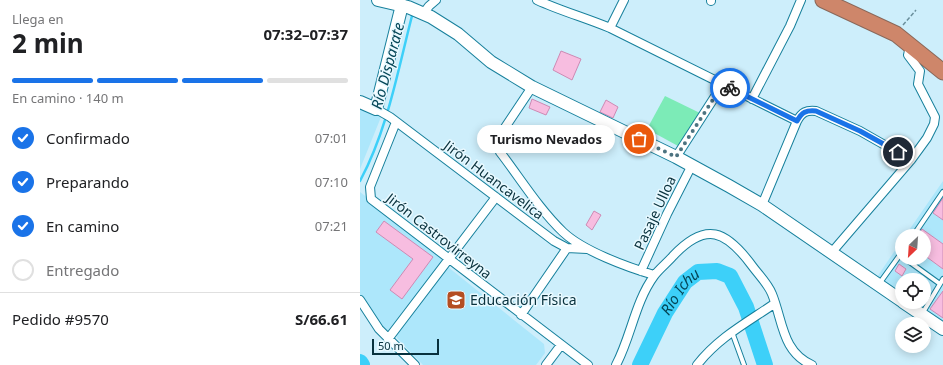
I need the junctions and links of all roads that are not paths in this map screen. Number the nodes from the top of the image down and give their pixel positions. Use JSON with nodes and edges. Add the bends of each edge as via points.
{"nodes":[{"id":1,"x":378,"y":0,"type":"edge"},
{"id":2,"x":436,"y":0,"type":"edge"},
{"id":3,"x":537,"y":0,"type":"edge"},
{"id":4,"x":624,"y":0,"type":"edge"},
{"id":5,"x":802,"y":0,"type":"edge"},
{"id":6,"x":823,"y":0,"type":"edge"},
{"id":7,"x":405,"y":6,"type":"junction"},
{"id":8,"x":422,"y":13,"type":"junction"},
{"id":9,"x":610,"y":28,"type":"junction"},
{"id":10,"x":910,"y":46,"type":"junction"},
{"id":11,"x":943,"y":72,"type":"edge"},
{"id":12,"x":723,"y":84,"type":"junction"},
{"id":13,"x":532,"y":87,"type":"junction"},
{"id":14,"x":752,"y":99,"type":"junction"},
{"id":15,"x":360,"y":102,"type":"edge"},
{"id":16,"x":386,"y":115,"type":"junction"},
{"id":17,"x":797,"y":121,"type":"junction"},
{"id":18,"x":676,"y":157,"type":"junction"},
{"id":19,"x":911,"y":160,"type":"junction"},
{"id":20,"x":692,"y":166,"type":"junction"},
{"id":21,"x":943,"y":192,"type":"edge"},
{"id":22,"x":496,"y":197,"type":"junction"},
{"id":23,"x":762,"y":205,"type":"junction"},
{"id":24,"x":918,"y":229,"type":"edge"},
{"id":25,"x":567,"y":248,"type":"junction"},
{"id":26,"x":588,"y":249,"type":"junction"},
{"id":27,"x":832,"y":252,"type":"junction"},
{"id":28,"x":449,"y":260,"type":"junction"},
{"id":29,"x":895,"y":264,"type":"edge"},
{"id":30,"x":914,"y":265,"type":"edge"},
{"id":31,"x":641,"y":271,"type":"junction"},
{"id":32,"x":654,"y":275,"type":"junction"},
{"id":33,"x":943,"y":279,"type":"edge"},
{"id":34,"x":940,"y":284,"type":"junction"},
{"id":35,"x":878,"y":285,"type":"junction"},
{"id":36,"x":895,"y":297,"type":"edge"},
{"id":37,"x":360,"y":300,"type":"edge"},
{"id":38,"x":772,"y":306,"type":"junction"},
{"id":39,"x":914,"y":309,"type":"edge"},
{"id":40,"x":921,"y":314,"type":"junction"},
{"id":41,"x":521,"y":315,"type":"junction"},
{"id":42,"x":943,"y":329,"type":"edge"},
{"id":43,"x":732,"y":331,"type":"junction"},
{"id":44,"x":388,"y":339,"type":"junction"},
{"id":45,"x":561,"y":345,"type":"junction"},
{"id":46,"x":415,"y":365,"type":"edge"},
{"id":47,"x":546,"y":365,"type":"edge"},
{"id":48,"x":588,"y":365,"type":"edge"},
{"id":49,"x":616,"y":365,"type":"edge"},
{"id":50,"x":697,"y":365,"type":"edge"},
{"id":51,"x":744,"y":365,"type":"edge"},
{"id":52,"x":812,"y":365,"type":"edge"}],
"edges":[{"from":1,"to":7,"type":"main road"},
{"from":2,"to":8,"type":"street"},
{"from":3,"to":9,"type":"street"},
{"from":4,"to":9,"type":"street"},
{"from":5,"to":14,"type":"street"},
{"from":6,"to":10,"type":"highway","via":[[896,34]]},
{"from":7,"to":8,"type":"main road"},
{"from":7,"to":16,"type":"main road"},
{"from":8,"to":13,"type":"main road","via":[[445,25],[491,62]]},
{"from":9,"to":12,"type":"street"},
{"from":10,"to":11,"type":"highway"},
{"from":10,"to":19,"type":"street","via":[[908,58],[920,70],[918,84],[935,118],[927,138]]},
{"from":12,"to":14,"type":"street"},
{"from":12,"to":18,"type":"street"},
{"from":13,"to":18,"type":"main road"},
{"from":13,"to":26,"type":"street","via":[[500,136],[499,148],[540,205],[563,231]]},
{"from":14,"to":17,"type":"street"},
{"from":15,"to":16,"type":"main road"},
{"from":16,"to":22,"type":"street","name":"Jirón Huancavelica"},
{"from":16,"to":28,"type":"street","name":"Jirón Castrovirreyna","via":[[370,187],[371,199]]},
{"from":17,"to":19,"type":"street","via":[[802,113],[808,110],[816,111],[860,131]]},
{"from":17,"to":23,"type":"street"},
{"from":18,"to":20,"type":"main road"},
{"from":19,"to":27,"type":"street"},
{"from":20,"to":23,"type":"main road"},
{"from":20,"to":31,"type":"street","name":"Pasaje Ulloa"},
{"from":21,"to":24,"type":"lane"},
{"from":22,"to":25,"type":"street","name":"Jirón Huancavelica"},
{"from":22,"to":28,"type":"street"},
{"from":23,"to":27,"type":"main road"},
{"from":25,"to":26,"type":"street","name":"Jirón Huancavelica"},
{"from":25,"to":41,"type":"street"},
{"from":26,"to":31,"type":"street"},
{"from":27,"to":35,"type":"main road"},
{"from":28,"to":41,"type":"street","name":"Jirón Castrovirreyna"},
{"from":28,"to":44,"type":"street"},
{"from":29,"to":35,"type":"lane"},
{"from":30,"to":34,"type":"lane"},
{"from":31,"to":32,"type":"street"},
{"from":32,"to":38,"type":"street","via":[[692,239],[702,234],[715,235],[729,241],[744,255],[772,293]]},
{"from":32,"to":49,"type":"street","via":[[642,298]]},
{"from":33,"to":34,"type":"lane"},
{"from":34,"to":40,"type":"lane"},
{"from":35,"to":36,"type":"main road"},
{"from":37,"to":44,"type":"street"},
{"from":38,"to":43,"type":"street"},
{"from":38,"to":52,"type":"street","via":[[794,352]]},
{"from":39,"to":40,"type":"main road"},
{"from":40,"to":42,"type":"main road"},
{"from":41,"to":45,"type":"street","name":"Jirón Castrovirreyna"},
{"from":43,"to":50,"type":"street"},
{"from":43,"to":51,"type":"lane"},
{"from":44,"to":46,"type":"street"},
{"from":45,"to":47,"type":"street"},
{"from":45,"to":48,"type":"street","name":"Jirón Castrovirreyna"}]}
